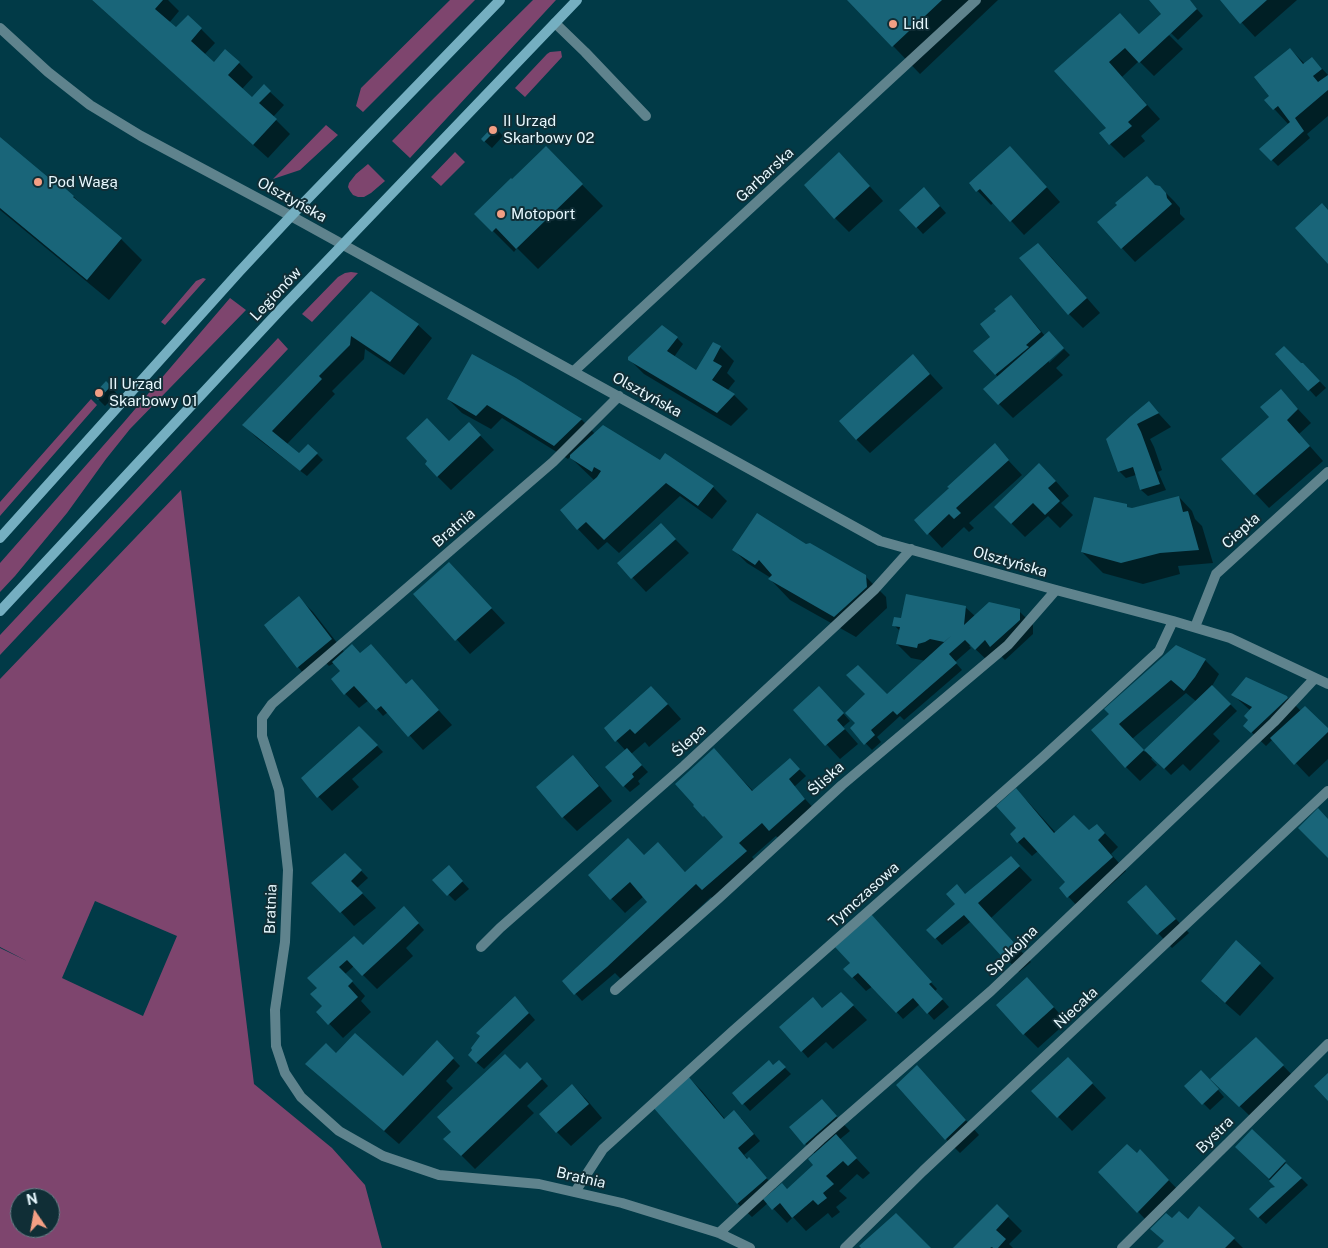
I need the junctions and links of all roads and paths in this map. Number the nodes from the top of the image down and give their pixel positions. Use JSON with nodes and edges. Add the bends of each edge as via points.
{"nodes":[{"id":1,"x":500,"y":0,"type":"edge"},
{"id":2,"x":577,"y":0,"type":"edge"},
{"id":3,"x":976,"y":0,"type":"edge"},
{"id":4,"x":555,"y":23,"type":"junction"},
{"id":5,"x":0,"y":28,"type":"edge"},
{"id":6,"x":646,"y":116,"type":"dead end"},
{"id":7,"x":291,"y":216,"type":"junction"},
{"id":8,"x":343,"y":245,"type":"junction"},
{"id":9,"x":574,"y":372,"type":"junction"},
{"id":10,"x":618,"y":396,"type":"junction"},
{"id":11,"x":1328,"y":472,"type":"edge"},
{"id":12,"x":0,"y":538,"type":"edge"},
{"id":13,"x":911,"y":550,"type":"junction"},
{"id":14,"x":1056,"y":590,"type":"junction"},
{"id":15,"x":0,"y":611,"type":"edge"},
{"id":16,"x":1173,"y":621,"type":"junction"},
{"id":17,"x":1194,"y":628,"type":"junction"},
{"id":18,"x":1315,"y":678,"type":"junction"},
{"id":19,"x":1328,"y":684,"type":"edge"},
{"id":20,"x":1328,"y":791,"type":"edge"},
{"id":21,"x":481,"y":947,"type":"dead end"},
{"id":22,"x":615,"y":990,"type":"dead end"},
{"id":23,"x":1328,"y":1044,"type":"edge"},
{"id":24,"x":575,"y":1192,"type":"junction"},
{"id":25,"x":719,"y":1233,"type":"junction"},
{"id":26,"x":750,"y":1248,"type":"edge"},
{"id":27,"x":845,"y":1248,"type":"edge"},
{"id":28,"x":1122,"y":1248,"type":"edge"}],
"edges":[{"from":1,"to":7,"type":"street"},
{"from":2,"to":4,"type":"street","name":"Legionów"},
{"from":3,"to":9,"type":"street","name":"Garbarska"},
{"from":4,"to":6,"type":"street"},
{"from":4,"to":8,"type":"street","name":"Legionów"},
{"from":5,"to":7,"type":"street","name":"Olsztyńska","via":[[48,72],[90,104],[142,136]]},
{"from":7,"to":8,"type":"street","name":"Olsztyńska"},
{"from":7,"to":12,"type":"street"},
{"from":8,"to":9,"type":"street","name":"Olsztyńska"},
{"from":8,"to":15,"type":"street","name":"Legionów"},
{"from":9,"to":10,"type":"street","name":"Olsztyńska"},
{"from":10,"to":13,"type":"street","name":"Olsztyńska","via":[[880,541]]},
{"from":10,"to":24,"type":"street","name":"Bratnia","via":[[553,462],[272,704],[262,718],[262,736],[279,790],[288,870],[285,942],[275,1010],[276,1046],[286,1073],[301,1097],[340,1131],[383,1156],[439,1174],[540,1184]]},
{"from":11,"to":17,"type":"street","name":"Ciepła","via":[[1216,574]]},
{"from":13,"to":14,"type":"street","name":"Olsztyńska"},
{"from":13,"to":21,"type":"street","name":"Ślepa","via":[[875,590]]},
{"from":14,"to":16,"type":"street","name":"Olsztyńska"},
{"from":14,"to":22,"type":"street","name":"Śliska","via":[[1008,645],[842,785]]},
{"from":16,"to":17,"type":"street","name":"Olsztyńska"},
{"from":16,"to":24,"type":"street","name":"Tymczasowa","via":[[1159,651],[603,1149]]},
{"from":17,"to":18,"type":"street","name":"Olsztyńska","via":[[1230,638]]},
{"from":18,"to":19,"type":"street","name":"Olsztyńska"},
{"from":18,"to":25,"type":"street","name":"Spokojna","via":[[1274,722],[991,991]]},
{"from":20,"to":27,"type":"street","name":"Niecała","via":[[923,1170]]},
{"from":23,"to":28,"type":"street","name":"Bystra"},
{"from":24,"to":25,"type":"street","name":"Bratnia"},
{"from":25,"to":26,"type":"street","name":"Bratnia"}]}
